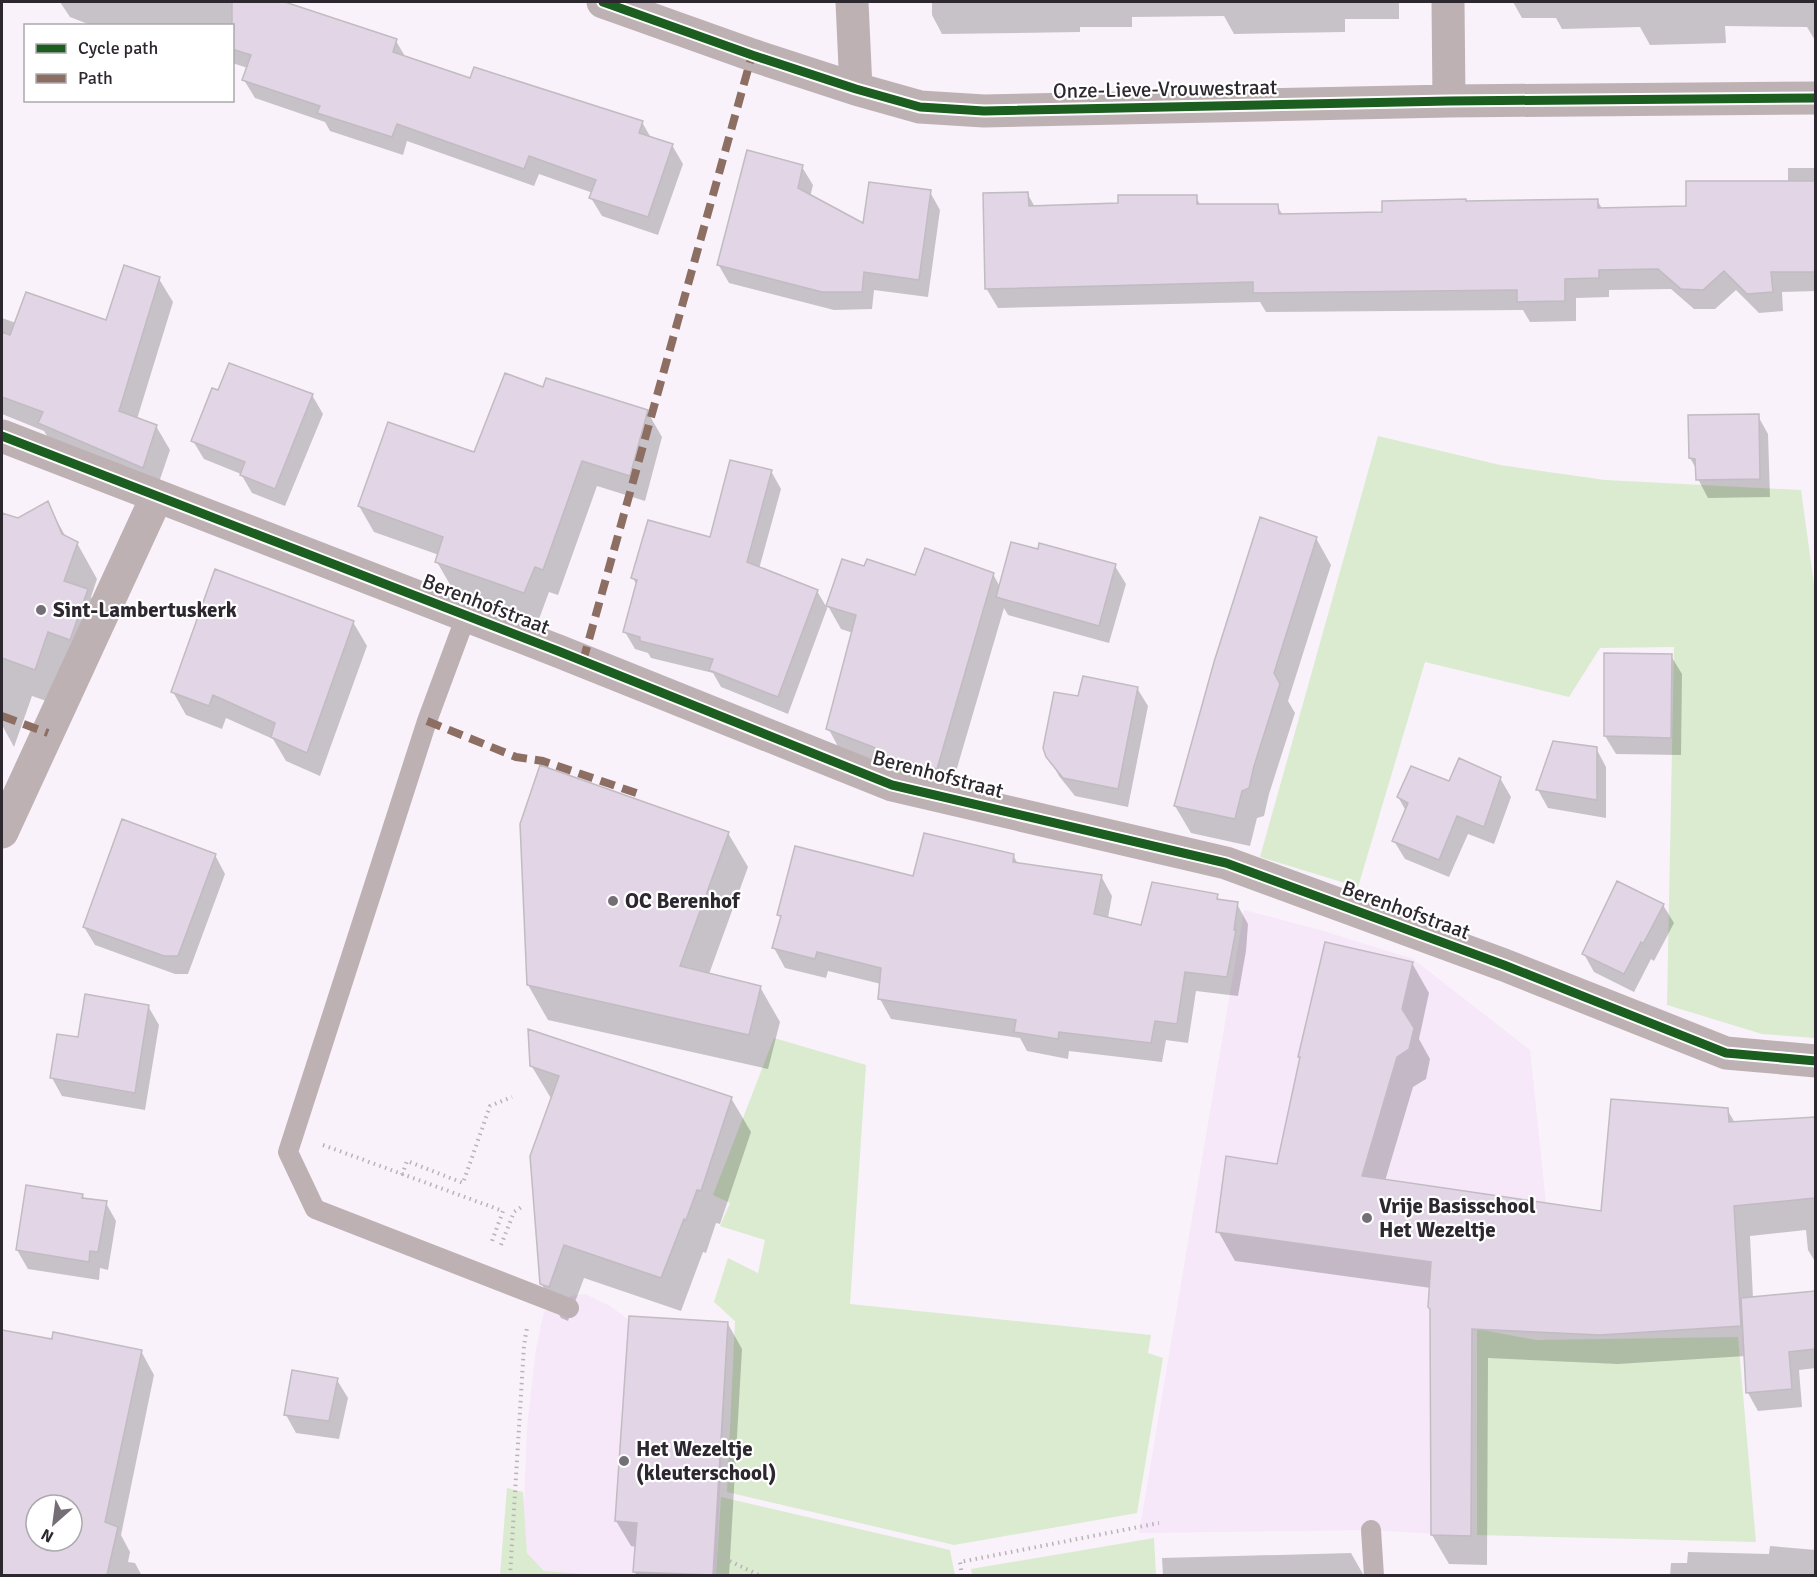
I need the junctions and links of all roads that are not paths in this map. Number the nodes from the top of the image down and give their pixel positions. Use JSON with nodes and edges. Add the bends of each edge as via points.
{"nodes":[{"id":1,"x":603,"y":2,"type":"edge"},
{"id":2,"x":852,"y":2,"type":"edge"},
{"id":3,"x":1448,"y":2,"type":"edge"},
{"id":4,"x":856,"y":89,"type":"junction"},
{"id":5,"x":1815,"y":98,"type":"edge"},
{"id":6,"x":1449,"y":101,"type":"junction"},
{"id":7,"x":2,"y":436,"type":"edge"},
{"id":8,"x":157,"y":496,"type":"junction"},
{"id":9,"x":466,"y":616,"type":"junction"},
{"id":10,"x":2,"y":832,"type":"edge"},
{"id":11,"x":1815,"y":1061,"type":"edge"},
{"id":12,"x":569,"y":1308,"type":"dead end"},
{"id":13,"x":1371,"y":1530,"type":"dead end"},
{"id":14,"x":1374,"y":1575,"type":"edge"}],
"edges":[{"from":1,"to":4,"type":"street","name":"Onze-Lieve-Vrouwestraat"},
{"from":2,"to":4,"type":"street"},
{"from":3,"to":6,"type":"street"},
{"from":4,"to":6,"type":"street","name":"Onze-Lieve-Vrouwestraat","via":[[920,107],[984,111]]},
{"from":5,"to":6,"type":"street","name":"Onze-Lieve-Vrouwestraat"},
{"from":7,"to":8,"type":"street","name":"Berenhofstraat"},
{"from":8,"to":9,"type":"street","name":"Berenhofstraat"},
{"from":8,"to":10,"type":"street"},
{"from":9,"to":11,"type":"street","name":"Berenhofstraat","via":[[892,785],[1226,863],[1504,965],[1726,1053]]},
{"from":9,"to":12,"type":"lane","via":[[427,721],[288,1152],[315,1209]]},
{"from":13,"to":14,"type":"lane"}]}
